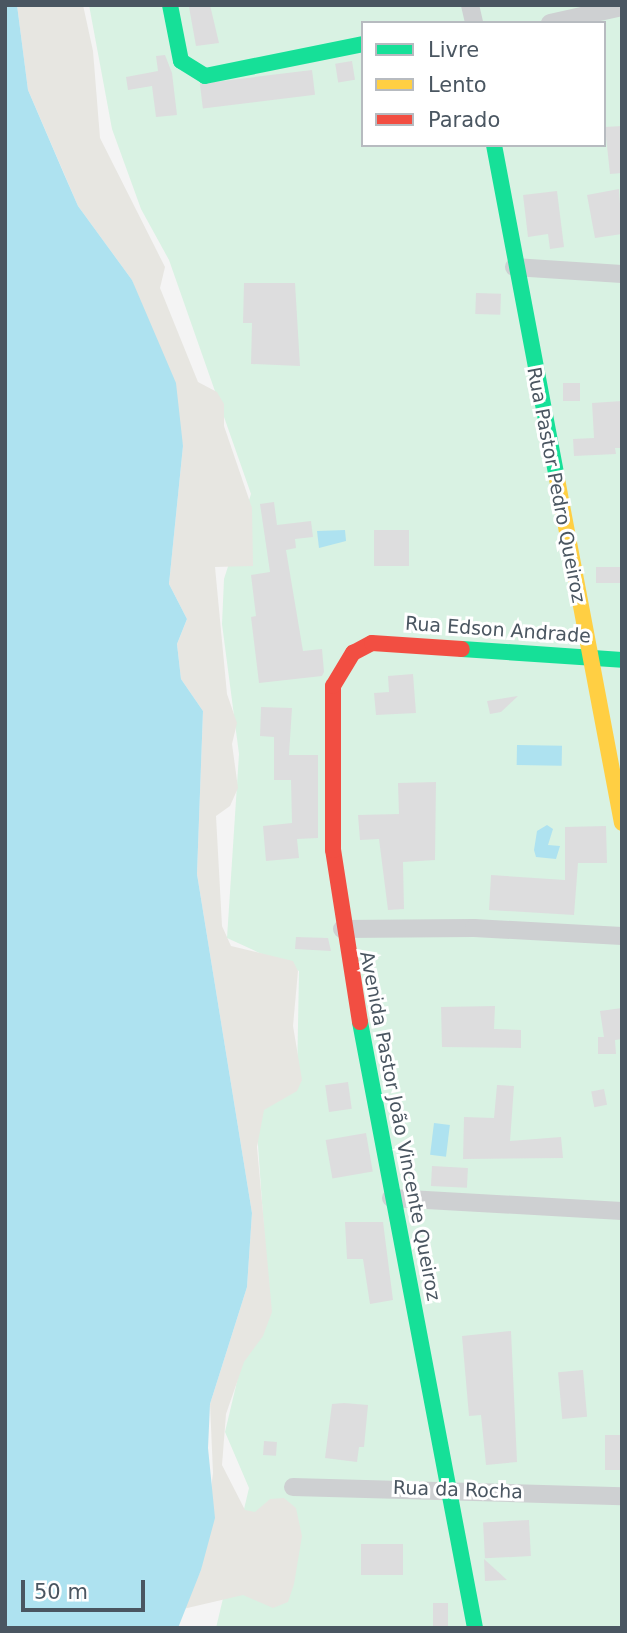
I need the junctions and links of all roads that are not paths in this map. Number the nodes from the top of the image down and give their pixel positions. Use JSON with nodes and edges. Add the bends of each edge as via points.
{"nodes":[{"id":1,"x":170,"y":5,"type":"edge"},
{"id":2,"x":622,"y":7,"type":"edge"},
{"id":3,"x":559,"y":21,"type":"edge"},
{"id":4,"x":361,"y":44,"type":"edge"},
{"id":5,"x":494,"y":147,"type":"edge"},
{"id":6,"x":514,"y":267,"type":"junction"},
{"id":7,"x":622,"y":274,"type":"edge"},
{"id":8,"x":372,"y":643,"type":"joint"},
{"id":9,"x":588,"y":657,"type":"junction"},
{"id":10,"x":622,"y":660,"type":"edge"},
{"id":11,"x":622,"y":824,"type":"edge"},
{"id":12,"x":341,"y":929,"type":"junction"},
{"id":13,"x":622,"y":936,"type":"edge"},
{"id":14,"x":391,"y":1198,"type":"junction"},
{"id":15,"x":622,"y":1211,"type":"edge"},
{"id":16,"x":293,"y":1487,"type":"dead end"},
{"id":17,"x":449,"y":1488,"type":"junction"},
{"id":18,"x":622,"y":1496,"type":"edge"},
{"id":19,"x":475,"y":1628,"type":"edge"}],
"edges":[{"from":1,"to":4,"type":"street","via":[[185,67],[205,76]]},
{"from":2,"to":3,"type":"street"},
{"from":5,"to":6,"type":"street","name":"Rua Pastor Pedro Queiroz"},
{"from":6,"to":7,"type":"street"},
{"from":6,"to":9,"type":"street","name":"Rua Pastor Pedro Queiroz"},
{"from":8,"to":9,"type":"street","name":"Rua Edson Andrade"},
{"from":8,"to":12,"type":"street","name":"Avenida Pastor João Vincente Queiroz","via":[[353,653],[333,686],[332,850]]},
{"from":9,"to":10,"type":"street","name":"Rua Edson Andrade"},
{"from":9,"to":11,"type":"street","name":"Rua Pastor Pedro Queiroz"},
{"from":12,"to":13,"type":"street","via":[[474,928]]},
{"from":12,"to":14,"type":"street","name":"Avenida Pastor João Vincente Queiroz"},
{"from":14,"to":15,"type":"street"},
{"from":14,"to":17,"type":"street","name":"Avenida Pastor João Vincente Queiroz"},
{"from":16,"to":17,"type":"street","name":"Rua da Rocha"},
{"from":17,"to":18,"type":"street","name":"Rua da Rocha"},
{"from":17,"to":19,"type":"street","name":"Avenida Pastor João Vincente Queiroz"}]}
